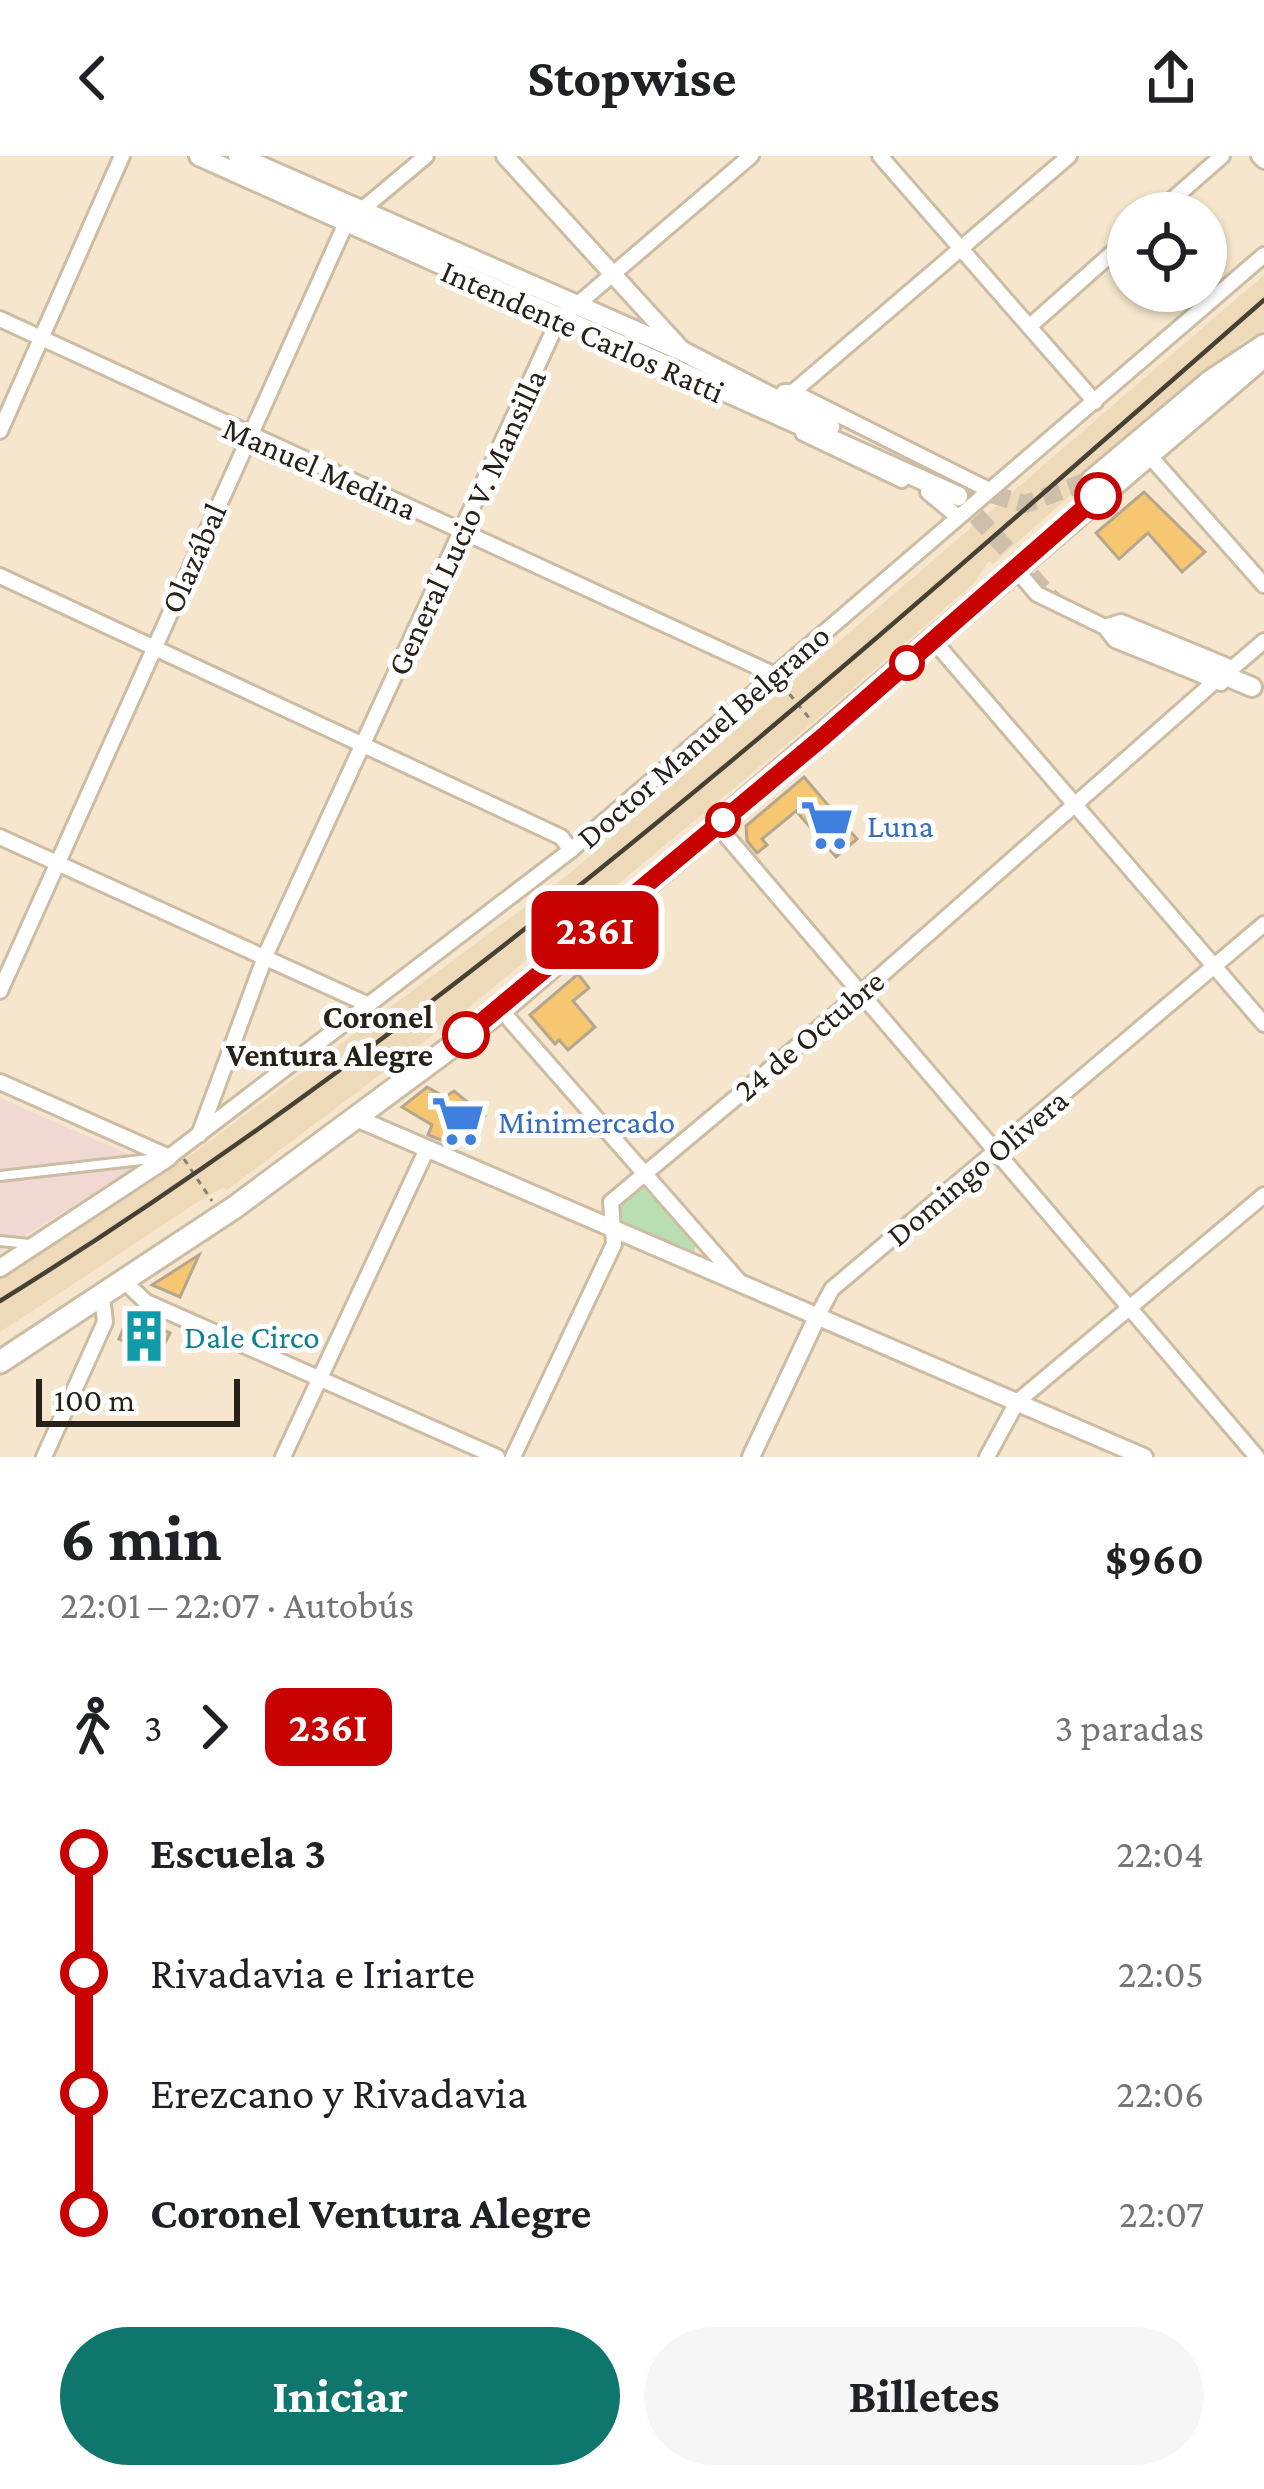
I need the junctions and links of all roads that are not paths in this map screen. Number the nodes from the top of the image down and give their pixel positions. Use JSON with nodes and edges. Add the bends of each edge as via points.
{"nodes":[{"id":1,"x":122,"y":156,"type":"edge"},
{"id":2,"x":199,"y":156,"type":"edge"},
{"id":3,"x":238,"y":156,"type":"edge"},
{"id":4,"x":426,"y":156,"type":"edge"},
{"id":5,"x":505,"y":156,"type":"edge"},
{"id":6,"x":751,"y":156,"type":"edge"},
{"id":7,"x":880,"y":156,"type":"edge"},
{"id":8,"x":1069,"y":156,"type":"edge"},
{"id":9,"x":1222,"y":156,"type":"edge"},
{"id":10,"x":1181,"y":192,"type":"edge"},
{"id":11,"x":365,"y":211,"type":"junction"},
{"id":12,"x":346,"y":223,"type":"junction"},
{"id":13,"x":963,"y":248,"type":"junction"},
{"id":14,"x":1264,"y":255,"type":"edge"},
{"id":15,"x":1107,"y":258,"type":"edge"},
{"id":16,"x":614,"y":276,"type":"junction"},
{"id":17,"x":578,"y":307,"type":"junction"},
{"id":18,"x":0,"y":320,"type":"edge"},
{"id":19,"x":558,"y":321,"type":"junction"},
{"id":20,"x":1030,"y":326,"type":"junction"},
{"id":21,"x":41,"y":339,"type":"junction"},
{"id":22,"x":1264,"y":344,"type":"edge"},
{"id":23,"x":684,"y":352,"type":"junction"},
{"id":24,"x":1264,"y":356,"type":"edge"},
{"id":25,"x":783,"y":393,"type":"junction"},
{"id":26,"x":1094,"y":402,"type":"junction"},
{"id":27,"x":789,"y":423,"type":"junction"},
{"id":28,"x":0,"y":430,"type":"edge"},
{"id":29,"x":248,"y":436,"type":"junction"},
{"id":30,"x":1148,"y":453,"type":"junction"},
{"id":31,"x":1091,"y":481,"type":"tunnel mouth"},
{"id":32,"x":989,"y":490,"type":"junction"},
{"id":33,"x":958,"y":517,"type":"junction"},
{"id":34,"x":462,"y":532,"type":"junction"},
{"id":35,"x":1015,"y":568,"type":"junction"},
{"id":36,"x":0,"y":575,"type":"edge"},
{"id":37,"x":1264,"y":585,"type":"edge"},
{"id":38,"x":1111,"y":628,"type":"junction"},
{"id":39,"x":933,"y":640,"type":"junction"},
{"id":40,"x":1264,"y":641,"type":"edge"},
{"id":41,"x":154,"y":646,"type":"junction"},
{"id":42,"x":1218,"y":672,"type":"junction"},
{"id":43,"x":773,"y":674,"type":"junction"},
{"id":44,"x":1258,"y":690,"type":"edge"},
{"id":45,"x":364,"y":746,"type":"junction"},
{"id":46,"x":1077,"y":804,"type":"junction"},
{"id":47,"x":717,"y":825,"type":"junction"},
{"id":48,"x":0,"y":837,"type":"edge"},
{"id":49,"x":571,"y":850,"type":"junction"},
{"id":50,"x":56,"y":864,"type":"junction"},
{"id":51,"x":1264,"y":924,"type":"edge"},
{"id":52,"x":266,"y":954,"type":"junction"},
{"id":53,"x":1215,"y":966,"type":"junction"},
{"id":54,"x":0,"y":991,"type":"edge"},
{"id":55,"x":861,"y":993,"type":"junction"},
{"id":56,"x":369,"y":1005,"type":"junction"},
{"id":57,"x":501,"y":1010,"type":"junction"},
{"id":58,"x":1264,"y":1024,"type":"edge"},
{"id":59,"x":0,"y":1082,"type":"edge"},
{"id":60,"x":356,"y":1118,"type":"junction"},
{"id":61,"x":199,"y":1135,"type":"junction"},
{"id":62,"x":427,"y":1149,"type":"junction"},
{"id":63,"x":998,"y":1149,"type":"junction"},
{"id":64,"x":177,"y":1158,"type":"junction"},
{"id":65,"x":643,"y":1172,"type":"junction"},
{"id":66,"x":0,"y":1175,"type":"edge"},
{"id":67,"x":1264,"y":1195,"type":"edge"},
{"id":68,"x":613,"y":1232,"type":"junction"},
{"id":69,"x":0,"y":1241,"type":"edge"},
{"id":70,"x":37,"y":1244,"type":"junction"},
{"id":71,"x":0,"y":1268,"type":"edge"},
{"id":72,"x":125,"y":1282,"type":"junction"},
{"id":73,"x":741,"y":1284,"type":"junction"},
{"id":74,"x":102,"y":1298,"type":"junction"},
{"id":75,"x":1130,"y":1306,"type":"junction"},
{"id":76,"x":818,"y":1316,"type":"junction"},
{"id":77,"x":0,"y":1362,"type":"edge"},
{"id":78,"x":320,"y":1379,"type":"junction"},
{"id":79,"x":1017,"y":1402,"type":"junction"},
{"id":80,"x":1122,"y":1453,"type":"edge"},
{"id":81,"x":44,"y":1457,"type":"edge"},
{"id":82,"x":283,"y":1457,"type":"edge"},
{"id":83,"x":497,"y":1457,"type":"edge"},
{"id":84,"x":513,"y":1457,"type":"edge"},
{"id":85,"x":752,"y":1457,"type":"edge"},
{"id":86,"x":987,"y":1457,"type":"edge"},
{"id":87,"x":1144,"y":1457,"type":"edge"},
{"id":88,"x":1257,"y":1457,"type":"edge"}],
"edges":[{"from":1,"to":21,"type":"street"},
{"from":2,"to":12,"type":"main road","name":"Intendente Carlos Ratti"},
{"from":3,"to":11,"type":"main road","name":"Intendente Carlos Ratti"},
{"from":4,"to":11,"type":"street"},
{"from":5,"to":16,"type":"street"},
{"from":6,"to":16,"type":"street"},
{"from":7,"to":13,"type":"street"},
{"from":8,"to":13,"type":"street"},
{"from":9,"to":10,"type":"street"},
{"from":11,"to":12,"type":"street"},
{"from":11,"to":17,"type":"main road","name":"Intendente Carlos Ratti"},
{"from":12,"to":19,"type":"main road","name":"Intendente Carlos Ratti"},
{"from":12,"to":29,"type":"street","name":"Olazábal"},
{"from":13,"to":20,"type":"street"},
{"from":13,"to":25,"type":"street"},
{"from":14,"to":26,"type":"street","name":"Doctor Manuel Belgrano"},
{"from":15,"to":20,"type":"street"},
{"from":16,"to":17,"type":"street"},
{"from":16,"to":23,"type":"street"},
{"from":17,"to":19,"type":"street"},
{"from":17,"to":23,"type":"main road","name":"Intendente Carlos Ratti"},
{"from":18,"to":21,"type":"street","name":"Manuel Medina"},
{"from":19,"to":27,"type":"main road","name":"Intendente Carlos Ratti"},
{"from":19,"to":34,"type":"street","name":"General Lucio V. Mansilla"},
{"from":20,"to":26,"type":"street"},
{"from":21,"to":28,"type":"street"},
{"from":21,"to":29,"type":"street","name":"Manuel Medina"},
{"from":22,"to":31,"type":"main road"},
{"from":23,"to":25,"type":"main road","name":"Intendente Carlos Ratti"},
{"from":24,"to":30,"type":"main road"},
{"from":25,"to":27,"type":"main road","name":"Intendente Carlos Ratti","via":[[828,427],[962,492]]},
{"from":25,"to":32,"type":"street","name":"Intendente Carlos Ratti"},
{"from":26,"to":32,"type":"street","name":"Doctor Manuel Belgrano"},
{"from":27,"to":33,"type":"street","name":"Intendente Carlos Ratti","via":[[938,496]]},
{"from":29,"to":34,"type":"street","name":"Manuel Medina"},
{"from":29,"to":41,"type":"street","name":"Olazábal"},
{"from":30,"to":35,"type":"main road"},
{"from":30,"to":37,"type":"street"},
{"from":32,"to":33,"type":"street","name":"Doctor Manuel Belgrano"},
{"from":33,"to":43,"type":"street","name":"Doctor Manuel Belgrano"},
{"from":34,"to":43,"type":"street","name":"Manuel Medina"},
{"from":34,"to":45,"type":"street","name":"General Lucio V. Mansilla"},
{"from":35,"to":38,"type":"street","via":[[1037,594]]},
{"from":35,"to":39,"type":"main road"},
{"from":36,"to":41,"type":"street"},
{"from":38,"to":42,"type":"main road"},
{"from":38,"to":42,"type":"street","via":[[1121,622]]},
{"from":39,"to":46,"type":"street"},
{"from":39,"to":47,"type":"main road"},
{"from":40,"to":42,"type":"street","name":"24 de Octubre"},
{"from":41,"to":45,"type":"street"},
{"from":41,"to":50,"type":"street","name":"Olazábal"},
{"from":42,"to":44,"type":"main road"},
{"from":42,"to":46,"type":"street","name":"24 de Octubre"},
{"from":43,"to":49,"type":"street","name":"Doctor Manuel Belgrano"},
{"from":45,"to":49,"type":"street","via":[[561,837]]},
{"from":45,"to":52,"type":"street","name":"General Lucio V. Mansilla"},
{"from":46,"to":53,"type":"street"},
{"from":46,"to":55,"type":"street","name":"24 de Octubre"},
{"from":47,"to":55,"type":"street"},
{"from":47,"to":57,"type":"main road"},
{"from":48,"to":50,"type":"street"},
{"from":49,"to":56,"type":"street","name":"Doctor Manuel Belgrano"},
{"from":50,"to":52,"type":"street"},
{"from":50,"to":54,"type":"street","name":"Olazábal"},
{"from":51,"to":53,"type":"street","name":"Domingo Olivera"},
{"from":52,"to":56,"type":"street"},
{"from":52,"to":61,"type":"street","name":"General Lucio V. Mansilla"},
{"from":53,"to":58,"type":"street"},
{"from":53,"to":63,"type":"street","name":"Domingo Olivera"},
{"from":55,"to":63,"type":"street"},
{"from":55,"to":65,"type":"street","name":"24 de Octubre"},
{"from":56,"to":61,"type":"street","name":"Doctor Manuel Belgrano"},
{"from":57,"to":60,"type":"main road"},
{"from":57,"to":65,"type":"street"},
{"from":59,"to":64,"type":"street"},
{"from":60,"to":62,"type":"street"},
{"from":60,"to":72,"type":"main road"},
{"from":61,"to":64,"type":"street","name":"Doctor Manuel Belgrano"},
{"from":62,"to":68,"type":"street"},
{"from":62,"to":78,"type":"street"},
{"from":63,"to":75,"type":"street"},
{"from":63,"to":76,"type":"street","name":"Domingo Olivera","via":[[832,1289]]},
{"from":64,"to":66,"type":"lane"},
{"from":64,"to":70,"type":"street","name":"Doctor Manuel Belgrano"},
{"from":65,"to":68,"type":"street","name":"24 de Octubre","via":[[611,1202]]},
{"from":65,"to":73,"type":"street"},
{"from":67,"to":75,"type":"street"},
{"from":68,"to":73,"type":"street"},
{"from":68,"to":84,"type":"street","name":"24 de Octubre"},
{"from":69,"to":70,"type":"lane"},
{"from":70,"to":71,"type":"street","name":"Doctor Manuel Belgrano"},
{"from":72,"to":74,"type":"main road"},
{"from":72,"to":78,"type":"street","via":[[146,1302]]},
{"from":73,"to":76,"type":"street"},
{"from":74,"to":77,"type":"main road"},
{"from":74,"to":81,"type":"street","via":[[105,1322]]},
{"from":75,"to":79,"type":"street"},
{"from":75,"to":88,"type":"street"},
{"from":76,"to":79,"type":"street"},
{"from":76,"to":85,"type":"street","name":"Domingo Olivera"},
{"from":78,"to":82,"type":"street"},
{"from":78,"to":83,"type":"street"},
{"from":79,"to":80,"type":"street"},
{"from":79,"to":86,"type":"street"},
{"from":80,"to":87,"type":"street"}]}
